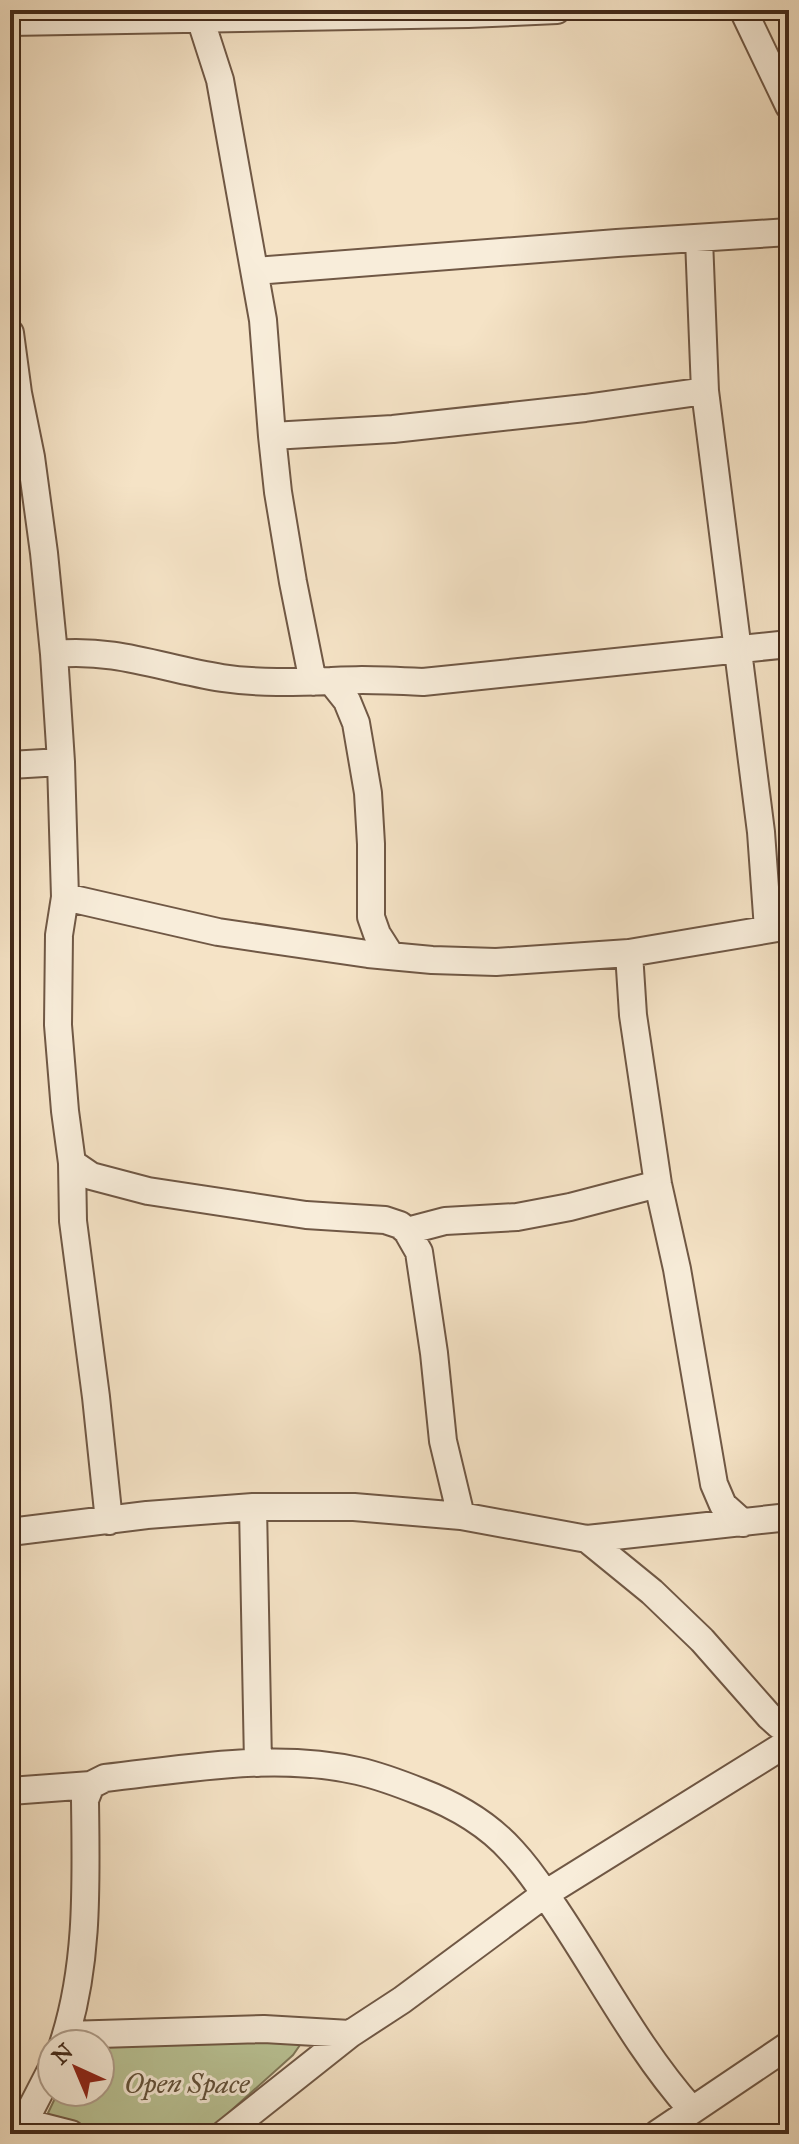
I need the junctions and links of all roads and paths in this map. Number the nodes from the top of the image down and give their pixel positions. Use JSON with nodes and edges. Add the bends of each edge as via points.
{"nodes":[{"id":1,"x":557,"y":10,"type":"edge"},
{"id":2,"x":743,"y":10,"type":"edge"},
{"id":3,"x":200,"y":18,"type":"junction"},
{"id":4,"x":10,"y":22,"type":"edge"},
{"id":5,"x":789,"y":106,"type":"edge"},
{"id":6,"x":789,"y":232,"type":"edge"},
{"id":7,"x":699,"y":239,"type":"junction"},
{"id":8,"x":255,"y":271,"type":"junction"},
{"id":9,"x":10,"y":333,"type":"edge"},
{"id":10,"x":705,"y":391,"type":"junction"},
{"id":11,"x":272,"y":436,"type":"junction"},
{"id":12,"x":789,"y":644,"type":"edge"},
{"id":13,"x":737,"y":649,"type":"junction"},
{"id":14,"x":54,"y":654,"type":"junction"},
{"id":15,"x":322,"y":681,"type":"junction"},
{"id":16,"x":61,"y":762,"type":"junction"},
{"id":17,"x":10,"y":765,"type":"edge"},
{"id":18,"x":65,"y":897,"type":"junction"},
{"id":19,"x":778,"y":928,"type":"edge"},
{"id":20,"x":629,"y":953,"type":"junction"},
{"id":21,"x":391,"y":956,"type":"junction"},
{"id":22,"x":72,"y":1163,"type":"junction"},
{"id":23,"x":658,"y":1184,"type":"junction"},
{"id":24,"x":407,"y":1231,"type":"junction"},
{"id":25,"x":253,"y":1507,"type":"junction"},
{"id":26,"x":461,"y":1516,"type":"junction"},
{"id":27,"x":789,"y":1517,"type":"edge"},
{"id":28,"x":109,"y":1521,"type":"junction"},
{"id":29,"x":743,"y":1523,"type":"junction"},
{"id":30,"x":10,"y":1532,"type":"edge"},
{"id":31,"x":587,"y":1539,"type":"junction"},
{"id":32,"x":789,"y":1728,"type":"edge"},
{"id":33,"x":789,"y":1742,"type":"edge"},
{"id":34,"x":258,"y":1763,"type":"junction"},
{"id":35,"x":91,"y":1785,"type":"junction"},
{"id":36,"x":10,"y":1791,"type":"edge"},
{"id":37,"x":545,"y":1894,"type":"junction"},
{"id":38,"x":68,"y":2028,"type":"edge"},
{"id":39,"x":350,"y":2034,"type":"junction"},
{"id":40,"x":116,"y":2037,"type":"edge"},
{"id":41,"x":785,"y":2050,"type":"edge"},
{"id":42,"x":36,"y":2099,"type":"edge"},
{"id":43,"x":691,"y":2109,"type":"junction"},
{"id":44,"x":21,"y":2128,"type":"edge"},
{"id":45,"x":71,"y":2134,"type":"edge"},
{"id":46,"x":224,"y":2134,"type":"edge"},
{"id":47,"x":657,"y":2134,"type":"edge"}],
"edges":[{"from":1,"to":3,"type":"street"},
{"from":2,"to":5,"type":"street"},
{"from":3,"to":4,"type":"street"},
{"from":3,"to":8,"type":"street","via":[[220,80]]},
{"from":6,"to":7,"type":"street"},
{"from":7,"to":8,"type":"street"},
{"from":7,"to":10,"type":"street"},
{"from":8,"to":11,"type":"street"},
{"from":9,"to":14,"type":"street"},
{"from":10,"to":11,"type":"street","via":[[393,429]]},
{"from":10,"to":13,"type":"street"},
{"from":11,"to":15,"type":"street","via":[[293,582]]},
{"from":12,"to":13,"type":"street"},
{"from":13,"to":15,"type":"street","via":[[423,682]]},
{"from":13,"to":19,"type":"street"},
{"from":14,"to":15,"type":"street","via":[[97,652],[270,683]]},
{"from":14,"to":16,"type":"street"},
{"from":15,"to":21,"type":"street","via":[[347,701],[356,723],[368,793],[371,917]]},
{"from":16,"to":17,"type":"street"},
{"from":16,"to":18,"type":"street"},
{"from":18,"to":21,"type":"street","via":[[218,932]]},
{"from":18,"to":22,"type":"street","via":[[58,1025]]},
{"from":19,"to":20,"type":"street"},
{"from":20,"to":21,"type":"street","via":[[496,962]]},
{"from":20,"to":23,"type":"street"},
{"from":22,"to":24,"type":"street","via":[[91,1176],[148,1191],[306,1215],[385,1220]]},
{"from":22,"to":28,"type":"street","via":[[73,1221]]},
{"from":23,"to":24,"type":"street","via":[[517,1217],[445,1221]]},
{"from":23,"to":29,"type":"street","via":[[714,1484],[723,1505]]},
{"from":24,"to":26,"type":"street","via":[[419,1252],[443,1441]]},
{"from":25,"to":26,"type":"street","via":[[354,1507]]},
{"from":25,"to":28,"type":"street"},
{"from":25,"to":34,"type":"street"},
{"from":26,"to":31,"type":"street"},
{"from":27,"to":29,"type":"street"},
{"from":28,"to":30,"type":"street"},
{"from":29,"to":31,"type":"street"},
{"from":31,"to":32,"type":"street","via":[[652,1592],[769,1716]]},
{"from":33,"to":37,"type":"street"},
{"from":34,"to":35,"type":"street","via":[[105,1778]]},
{"from":34,"to":37,"type":"street","via":[[357,1770],[451,1803],[511,1849]]},
{"from":35,"to":36,"type":"street"},
{"from":35,"to":38,"type":"street","via":[[85,1800],[85,1935]]},
{"from":37,"to":39,"type":"street"},
{"from":37,"to":43,"type":"street","via":[[666,2081]]},
{"from":39,"to":40,"type":"street","via":[[264,2029]]},
{"from":39,"to":46,"type":"street"},
{"from":41,"to":43,"type":"street"},
{"from":42,"to":44,"type":"street"},
{"from":43,"to":47,"type":"street"},
{"from":44,"to":45,"type":"street"}]}
